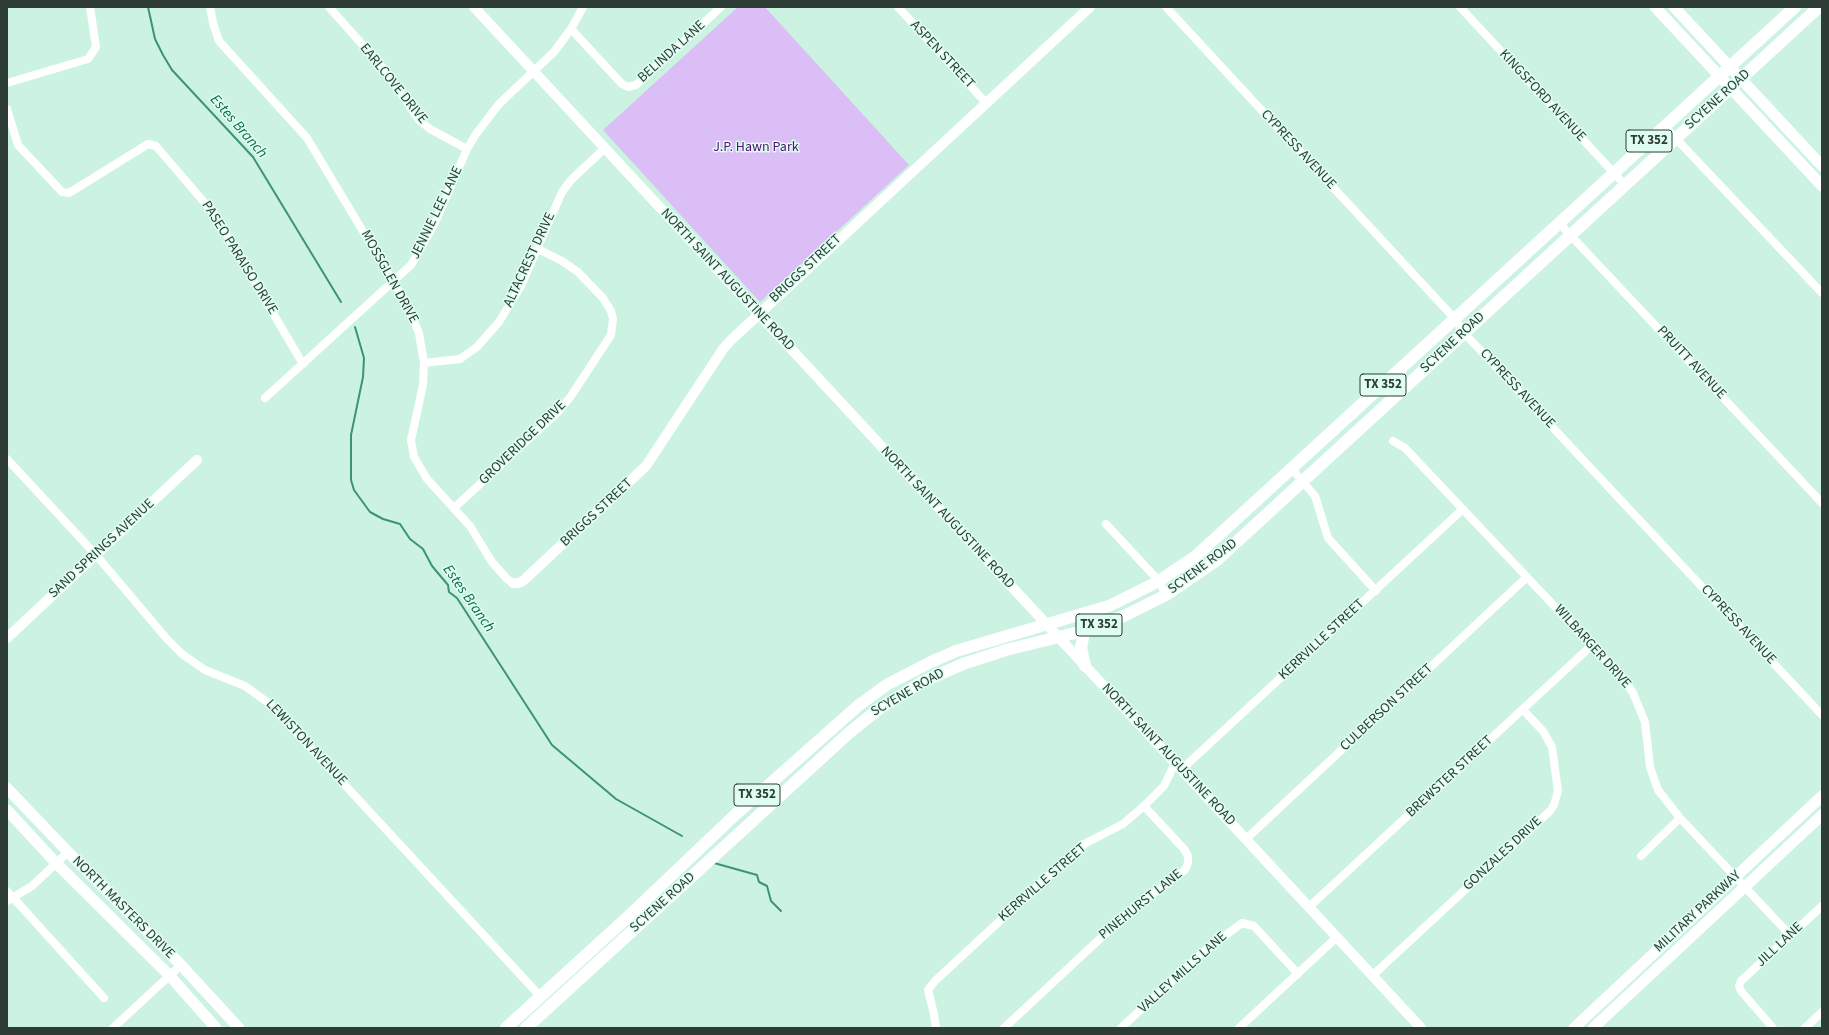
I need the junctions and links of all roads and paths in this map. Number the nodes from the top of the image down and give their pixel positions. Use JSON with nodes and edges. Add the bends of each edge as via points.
{"nodes":[{"id":1,"x":90,"y":7,"type":"edge"},
{"id":2,"x":210,"y":7,"type":"edge"},
{"id":3,"x":329,"y":7,"type":"edge"},
{"id":4,"x":474,"y":7,"type":"edge"},
{"id":5,"x":583,"y":7,"type":"edge"},
{"id":6,"x":721,"y":7,"type":"edge"},
{"id":7,"x":898,"y":7,"type":"edge"},
{"id":8,"x":1090,"y":7,"type":"edge"},
{"id":9,"x":1166,"y":7,"type":"edge"},
{"id":10,"x":1460,"y":7,"type":"edge"},
{"id":11,"x":1655,"y":7,"type":"edge"},
{"id":12,"x":1674,"y":7,"type":"edge"},
{"id":13,"x":1796,"y":7,"type":"edge"},
{"id":14,"x":1819,"y":7,"type":"edge"},
{"id":15,"x":571,"y":29,"type":"junction"},
{"id":16,"x":1730,"y":67,"type":"junction"},
{"id":17,"x":534,"y":71,"type":"junction"},
{"id":18,"x":1720,"y":77,"type":"junction"},
{"id":19,"x":1741,"y":79,"type":"junction"},
{"id":20,"x":7,"y":83,"type":"edge"},
{"id":21,"x":1730,"y":88,"type":"junction"},
{"id":22,"x":987,"y":104,"type":"junction"},
{"id":23,"x":7,"y":109,"type":"edge"},
{"id":24,"x":1665,"y":127,"type":"junction"},
{"id":25,"x":1676,"y":138,"type":"junction"},
{"id":26,"x":467,"y":149,"type":"junction"},
{"id":27,"x":604,"y":149,"type":"junction"},
{"id":28,"x":1822,"y":166,"type":"edge"},
{"id":29,"x":1614,"y":173,"type":"junction"},
{"id":30,"x":1625,"y":185,"type":"junction"},
{"id":31,"x":1822,"y":186,"type":"edge"},
{"id":32,"x":1559,"y":223,"type":"junction"},
{"id":33,"x":1570,"y":235,"type":"junction"},
{"id":34,"x":538,"y":249,"type":"junction"},
{"id":35,"x":393,"y":282,"type":"junction"},
{"id":36,"x":1822,"y":293,"type":"edge"},
{"id":37,"x":759,"y":313,"type":"junction"},
{"id":38,"x":1455,"y":319,"type":"junction"},
{"id":39,"x":1464,"y":333,"type":"junction"},
{"id":40,"x":424,"y":363,"type":"junction"},
{"id":41,"x":303,"y":364,"type":"junction"},
{"id":42,"x":265,"y":398,"type":"dead end"},
{"id":43,"x":1393,"y":441,"type":"dead end"},
{"id":44,"x":7,"y":460,"type":"edge"},
{"id":45,"x":197,"y":460,"type":"dead end"},
{"id":46,"x":1292,"y":469,"type":"junction"},
{"id":47,"x":1302,"y":481,"type":"junction"},
{"id":48,"x":1822,"y":503,"type":"edge"},
{"id":49,"x":454,"y":508,"type":"junction"},
{"id":50,"x":1463,"y":509,"type":"junction"},
{"id":51,"x":1106,"y":524,"type":"dead end"},
{"id":52,"x":96,"y":555,"type":"junction"},
{"id":53,"x":1527,"y":578,"type":"junction"},
{"id":54,"x":1159,"y":580,"type":"junction"},
{"id":55,"x":513,"y":583,"type":"joint"},
{"id":56,"x":1376,"y":590,"type":"junction"},
{"id":57,"x":1166,"y":595,"type":"junction"},
{"id":58,"x":1047,"y":625,"type":"junction"},
{"id":59,"x":1089,"y":628,"type":"junction"},
{"id":60,"x":1058,"y":637,"type":"junction"},
{"id":61,"x":7,"y":638,"type":"edge"},
{"id":62,"x":1591,"y":646,"type":"junction"},
{"id":63,"x":1085,"y":666,"type":"junction"},
{"id":64,"x":1523,"y":710,"type":"junction"},
{"id":65,"x":1822,"y":714,"type":"edge"},
{"id":66,"x":1178,"y":767,"type":"junction"},
{"id":67,"x":7,"y":788,"type":"edge"},
{"id":68,"x":1822,"y":796,"type":"edge"},
{"id":69,"x":1144,"y":806,"type":"junction"},
{"id":70,"x":7,"y":810,"type":"edge"},
{"id":71,"x":1822,"y":815,"type":"edge"},
{"id":72,"x":1680,"y":818,"type":"junction"},
{"id":73,"x":1246,"y":839,"type":"junction"},
{"id":74,"x":68,"y":852,"type":"junction"},
{"id":75,"x":1641,"y":856,"type":"dead end"},
{"id":76,"x":56,"y":863,"type":"junction"},
{"id":77,"x":1736,"y":877,"type":"junction"},
{"id":78,"x":1745,"y":887,"type":"junction"},
{"id":79,"x":7,"y":891,"type":"edge"},
{"id":80,"x":10,"y":899,"type":"edge"},
{"id":81,"x":1822,"y":906,"type":"edge"},
{"id":82,"x":1309,"y":908,"type":"junction"},
{"id":83,"x":1790,"y":935,"type":"junction"},
{"id":84,"x":1336,"y":937,"type":"junction"},
{"id":85,"x":181,"y":965,"type":"junction"},
{"id":86,"x":1298,"y":974,"type":"junction"},
{"id":87,"x":169,"y":975,"type":"junction"},
{"id":88,"x":1372,"y":976,"type":"junction"},
{"id":89,"x":540,"y":996,"type":"junction"},
{"id":90,"x":104,"y":998,"type":"dead end"},
{"id":91,"x":547,"y":1009,"type":"junction"},
{"id":92,"x":1822,"y":1012,"type":"edge"},
{"id":93,"x":113,"y":1028,"type":"edge"},
{"id":94,"x":216,"y":1028,"type":"edge"},
{"id":95,"x":238,"y":1028,"type":"edge"},
{"id":96,"x":506,"y":1028,"type":"edge"},
{"id":97,"x":526,"y":1028,"type":"edge"},
{"id":98,"x":936,"y":1028,"type":"edge"},
{"id":99,"x":1004,"y":1028,"type":"edge"},
{"id":100,"x":1121,"y":1028,"type":"edge"},
{"id":101,"x":1239,"y":1028,"type":"edge"},
{"id":102,"x":1421,"y":1028,"type":"edge"},
{"id":103,"x":1574,"y":1028,"type":"edge"},
{"id":104,"x":1593,"y":1028,"type":"edge"},
{"id":105,"x":1773,"y":1028,"type":"edge"},
{"id":106,"x":1805,"y":1028,"type":"edge"}],
"edges":[{"from":1,"to":20,"type":"street","via":[[96,47],[88,59]]},
{"from":2,"to":35,"type":"street","name":"MOSSGLEN DRIVE","via":[[212,23],[219,41],[307,138]]},
{"from":3,"to":26,"type":"street","name":"EARLCOVE DRIVE","via":[[384,69],[419,120],[430,129]]},
{"from":4,"to":17,"type":"street","name":"NORTH SAINT AUGUSTINE ROAD"},
{"from":5,"to":15,"type":"street","name":"JENNIE LEE LANE"},
{"from":6,"to":15,"type":"street","name":"BELINDA LANE","via":[[636,85],[628,87],[622,84]]},
{"from":7,"to":22,"type":"street","name":"ASPEN STREET"},
{"from":8,"to":22,"type":"street","name":"BRIGGS STREET"},
{"from":9,"to":38,"type":"street","name":"CYPRESS AVENUE"},
{"from":10,"to":29,"type":"street","name":"KINGSFORD AVENUE"},
{"from":11,"to":18,"type":"main road"},
{"from":12,"to":16,"type":"main road"},
{"from":13,"to":16,"type":"main road","name":"SCYENE ROAD","number":"TX 352"},
{"from":14,"to":19,"type":"main road","name":"SCYENE ROAD","number":"TX 352"},
{"from":15,"to":17,"type":"street","name":"JENNIE LEE LANE","via":[[554,52]]},
{"from":16,"to":18,"type":"main road","name":"SCYENE ROAD","number":"TX 352"},
{"from":16,"to":19,"type":"main road"},
{"from":17,"to":26,"type":"street","name":"JENNIE LEE LANE","via":[[487,118]]},
{"from":17,"to":27,"type":"street","name":"NORTH SAINT AUGUSTINE ROAD"},
{"from":18,"to":21,"type":"main road"},
{"from":18,"to":24,"type":"main road","name":"SCYENE ROAD","number":"TX 352"},
{"from":19,"to":21,"type":"main road","name":"SCYENE ROAD","number":"TX 352"},
{"from":19,"to":28,"type":"main road"},
{"from":21,"to":25,"type":"main road","name":"SCYENE ROAD","number":"TX 352"},
{"from":21,"to":31,"type":"main road"},
{"from":22,"to":37,"type":"street","name":"BRIGGS STREET"},
{"from":23,"to":41,"type":"street","name":"PASEO PARAISO DRIVE","via":[[18,145],[62,192],[69,193],[148,144],[156,146],[215,215]]},
{"from":24,"to":25,"type":"street"},
{"from":24,"to":29,"type":"main road","name":"SCYENE ROAD","number":"TX 352"},
{"from":25,"to":30,"type":"main road","name":"SCYENE ROAD","number":"TX 352"},
{"from":25,"to":36,"type":"street"},
{"from":26,"to":35,"type":"street","name":"JENNIE LEE LANE","via":[[419,253],[411,265]]},
{"from":27,"to":34,"type":"street","name":"ALTACREST DRIVE","via":[[562,192]]},
{"from":27,"to":37,"type":"street","name":"NORTH SAINT AUGUSTINE ROAD"},
{"from":29,"to":30,"type":"street","name":"KINGSFORD AVENUE"},
{"from":29,"to":32,"type":"main road","name":"SCYENE ROAD","number":"TX 352"},
{"from":30,"to":33,"type":"main road","name":"SCYENE ROAD","number":"TX 352"},
{"from":32,"to":33,"type":"street","name":"PRUITT AVENUE"},
{"from":32,"to":38,"type":"main road","name":"SCYENE ROAD","number":"TX 352"},
{"from":33,"to":39,"type":"main road","name":"SCYENE ROAD","number":"TX 352"},
{"from":33,"to":48,"type":"street","name":"PRUITT AVENUE"},
{"from":34,"to":40,"type":"street","name":"ALTACREST DRIVE","via":[[511,304],[477,347],[460,359]]},
{"from":34,"to":49,"type":"street","name":"GROVERIDGE DRIVE","via":[[574,269],[603,298],[613,319],[611,335],[580,384],[559,411]]},
{"from":35,"to":40,"type":"street","name":"MOSSGLEN DRIVE","via":[[406,303],[419,333]]},
{"from":35,"to":41,"type":"street","name":"JENNIE LEE LANE"},
{"from":37,"to":55,"type":"street","name":"BRIGGS STREET","via":[[723,349],[646,466],[524,580]]},
{"from":37,"to":58,"type":"street","name":"NORTH SAINT AUGUSTINE ROAD"},
{"from":38,"to":39,"type":"street","name":"CYPRESS AVENUE"},
{"from":38,"to":46,"type":"main road","name":"SCYENE ROAD","number":"TX 352"},
{"from":39,"to":47,"type":"main road","name":"SCYENE ROAD","number":"TX 352"},
{"from":39,"to":65,"type":"street","name":"CYPRESS AVENUE"},
{"from":40,"to":49,"type":"street","name":"MOSSGLEN DRIVE","via":[[423,385],[413,426],[412,449],[418,467]]},
{"from":41,"to":42,"type":"street","name":"JENNIE LEE LANE"},
{"from":43,"to":50,"type":"street","name":"WILBARGER DRIVE","via":[[1405,448]]},
{"from":44,"to":52,"type":"street","name":"LEWISTON AVENUE"},
{"from":45,"to":52,"type":"street","name":"SAND SPRINGS AVENUE"},
{"from":46,"to":47,"type":"street"},
{"from":46,"to":54,"type":"main road","name":"SCYENE ROAD","number":"TX 352","via":[[1196,556]]},
{"from":47,"to":56,"type":"street","via":[[1315,496],[1328,538]]},
{"from":47,"to":57,"type":"main road","name":"SCYENE ROAD","number":"TX 352","via":[[1217,560]]},
{"from":49,"to":55,"type":"street","name":"MOSSGLEN DRIVE","via":[[477,536],[492,562]]},
{"from":50,"to":53,"type":"street","name":"WILBARGER DRIVE"},
{"from":50,"to":56,"type":"street","name":"KERRVILLE STREET"},
{"from":51,"to":54,"type":"street"},
{"from":52,"to":61,"type":"street","name":"SAND SPRINGS AVENUE"},
{"from":52,"to":89,"type":"street","name":"LEWISTON AVENUE","via":[[182,654],[205,670],[246,686],[270,704]]},
{"from":53,"to":62,"type":"street","name":"WILBARGER DRIVE"},
{"from":53,"to":73,"type":"street","name":"CULBERSON STREET"},
{"from":54,"to":57,"type":"street"},
{"from":54,"to":58,"type":"main road","name":"SCYENE ROAD","number":"TX 352","via":[[1109,606]]},
{"from":56,"to":66,"type":"street","name":"KERRVILLE STREET"},
{"from":57,"to":59,"type":"main road","name":"SCYENE ROAD","number":"TX 352","via":[[1124,616]]},
{"from":58,"to":60,"type":"street","name":"NORTH SAINT AUGUSTINE ROAD"},
{"from":58,"to":89,"type":"main road","name":"SCYENE ROAD","number":"TX 352","via":[[950,654],[902,676],[873,694],[736,814],[632,914]]},
{"from":59,"to":60,"type":"main road","name":"SCYENE ROAD","number":"TX 352"},
{"from":59,"to":63,"type":"main road","via":[[1084,634],[1081,647]]},
{"from":60,"to":63,"type":"street","name":"NORTH SAINT AUGUSTINE ROAD"},
{"from":60,"to":91,"type":"main road","name":"SCYENE ROAD","number":"TX 352","via":[[1006,650],[953,668],[922,682],[880,708],[850,732]]},
{"from":62,"to":64,"type":"street","name":"BREWSTER STREET"},
{"from":62,"to":72,"type":"street","name":"WILBARGER DRIVE","via":[[1626,682],[1633,693],[1645,722],[1653,779],[1658,790]]},
{"from":63,"to":66,"type":"street","name":"NORTH SAINT AUGUSTINE ROAD"},
{"from":64,"to":82,"type":"street","name":"BREWSTER STREET"},
{"from":64,"to":88,"type":"street","name":"GONZALES DRIVE","via":[[1543,731],[1552,747],[1558,790],[1554,805]]},
{"from":66,"to":69,"type":"street","name":"KERRVILLE STREET"},
{"from":66,"to":73,"type":"street","name":"NORTH SAINT AUGUSTINE ROAD"},
{"from":67,"to":74,"type":"main road","name":"NORTH MASTERS DRIVE"},
{"from":68,"to":77,"type":"main road","name":"MILITARY PARKWAY"},
{"from":69,"to":98,"type":"street","name":"KERRVILLE STREET","via":[[1123,824],[1086,843],[1073,853],[935,981],[928,990]]},
{"from":69,"to":99,"type":"street","name":"PINEHURST LANE","via":[[1184,849],[1188,856],[1185,870],[1131,910]]},
{"from":70,"to":76,"type":"main road","name":"NORTH MASTERS DRIVE"},
{"from":71,"to":78,"type":"main road","name":"MILITARY PARKWAY"},
{"from":72,"to":75,"type":"street"},
{"from":72,"to":77,"type":"street","name":"WILBARGER DRIVE"},
{"from":73,"to":82,"type":"street","name":"NORTH SAINT AUGUSTINE ROAD"},
{"from":74,"to":76,"type":"street"},
{"from":74,"to":85,"type":"main road","name":"NORTH MASTERS DRIVE"},
{"from":76,"to":80,"type":"street","via":[[32,886]]},
{"from":76,"to":87,"type":"main road","name":"NORTH MASTERS DRIVE"},
{"from":77,"to":78,"type":"street","name":"WILBARGER DRIVE"},
{"from":77,"to":103,"type":"main road","name":"MILITARY PARKWAY"},
{"from":78,"to":83,"type":"street","name":"WILBARGER DRIVE"},
{"from":78,"to":104,"type":"main road","name":"MILITARY PARKWAY"},
{"from":79,"to":80,"type":"street"},
{"from":80,"to":90,"type":"street"},
{"from":81,"to":83,"type":"street","name":"JILL LANE"},
{"from":82,"to":84,"type":"street","name":"NORTH SAINT AUGUSTINE ROAD"},
{"from":83,"to":105,"type":"street","name":"JILL LANE","via":[[1741,981],[1740,986],[1741,991]]},
{"from":84,"to":86,"type":"street"},
{"from":84,"to":88,"type":"street","name":"NORTH SAINT AUGUSTINE ROAD"},
{"from":85,"to":87,"type":"street"},
{"from":85,"to":95,"type":"main road","name":"NORTH MASTERS DRIVE"},
{"from":86,"to":100,"type":"street","name":"VALLEY MILLS LANE","via":[[1254,926],[1242,923],[1202,953]]},
{"from":86,"to":101,"type":"street"},
{"from":87,"to":93,"type":"street"},
{"from":87,"to":94,"type":"main road","name":"NORTH MASTERS DRIVE"},
{"from":88,"to":102,"type":"street","name":"NORTH SAINT AUGUSTINE ROAD"},
{"from":89,"to":91,"type":"street"},
{"from":89,"to":96,"type":"main road","name":"SCYENE ROAD","number":"TX 352"},
{"from":91,"to":97,"type":"main road","name":"SCYENE ROAD","number":"TX 352"},
{"from":92,"to":106,"type":"street"}]}
